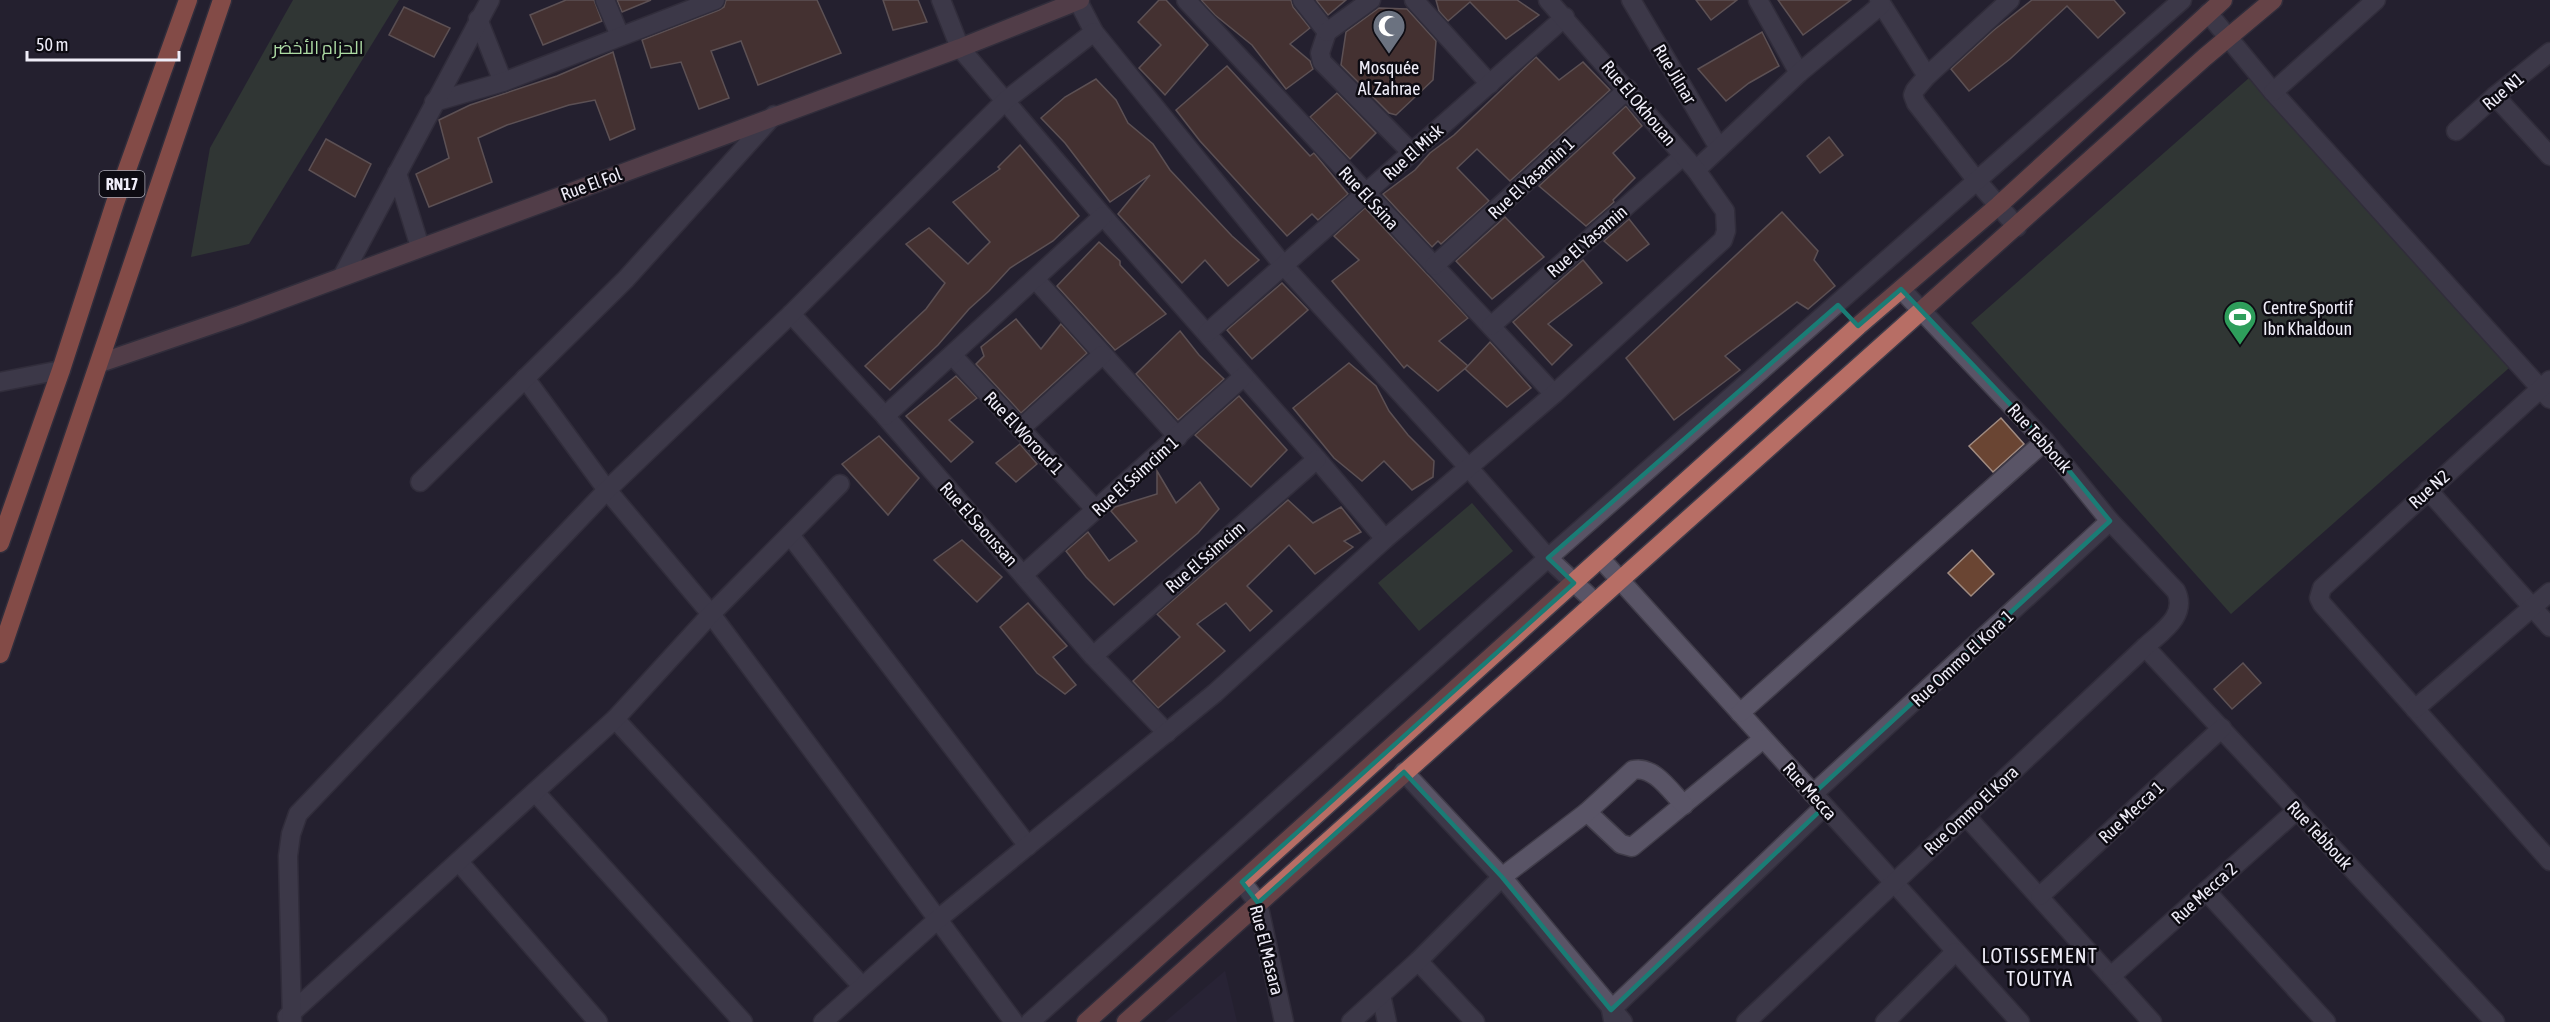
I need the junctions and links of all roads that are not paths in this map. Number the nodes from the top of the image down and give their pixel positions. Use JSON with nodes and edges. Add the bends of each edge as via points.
{"nodes":[{"id":1,"x":188,"y":0,"type":"edge"},
{"id":2,"x":222,"y":0,"type":"edge"},
{"id":3,"x":490,"y":0,"type":"edge"},
{"id":4,"x":605,"y":0,"type":"edge"},
{"id":5,"x":715,"y":0,"type":"edge"},
{"id":6,"x":941,"y":0,"type":"edge"},
{"id":7,"x":1079,"y":0,"type":"edge"},
{"id":8,"x":1185,"y":0,"type":"edge"},
{"id":9,"x":1302,"y":0,"type":"edge"},
{"id":10,"x":1371,"y":0,"type":"edge"},
{"id":11,"x":1414,"y":0,"type":"edge"},
{"id":12,"x":1548,"y":0,"type":"edge"},
{"id":13,"x":1631,"y":0,"type":"edge"},
{"id":14,"x":1758,"y":0,"type":"edge"},
{"id":15,"x":2182,"y":0,"type":"edge"},
{"id":16,"x":2223,"y":0,"type":"edge"},
{"id":17,"x":2273,"y":0,"type":"edge"},
{"id":18,"x":2376,"y":0,"type":"edge"},
{"id":19,"x":1880,"y":2,"type":"edge"},
{"id":20,"x":2006,"y":2,"type":"edge"},
{"id":21,"x":2208,"y":13,"type":"junction"},
{"id":22,"x":1565,"y":17,"type":"junction"},
{"id":23,"x":478,"y":19,"type":"junction"},
{"id":24,"x":1094,"y":32,"type":"junction"},
{"id":25,"x":1327,"y":32,"type":"junction"},
{"id":26,"x":620,"y":36,"type":"junction"},
{"id":27,"x":2230,"y":37,"type":"junction"},
{"id":28,"x":960,"y":48,"type":"junction"},
{"id":29,"x":2550,"y":52,"type":"edge"},
{"id":30,"x":1799,"y":73,"type":"junction"},
{"id":31,"x":1927,"y":76,"type":"junction"},
{"id":32,"x":503,"y":82,"type":"junction"},
{"id":33,"x":1490,"y":84,"type":"junction"},
{"id":34,"x":1628,"y":89,"type":"junction"},
{"id":35,"x":2273,"y":92,"type":"junction"},
{"id":36,"x":2495,"y":96,"type":"junction"},
{"id":37,"x":1005,"y":101,"type":"junction"},
{"id":38,"x":434,"y":102,"type":"junction"},
{"id":39,"x":774,"y":115,"type":"junction"},
{"id":40,"x":2457,"y":131,"type":"dead end"},
{"id":41,"x":1719,"y":148,"type":"junction"},
{"id":42,"x":1412,"y":153,"type":"junction"},
{"id":43,"x":1683,"y":156,"type":"junction"},
{"id":44,"x":2550,"y":156,"type":"edge"},
{"id":45,"x":1696,"y":170,"type":"junction"},
{"id":46,"x":397,"y":173,"type":"junction"},
{"id":47,"x":1977,"y":181,"type":"junction"},
{"id":48,"x":1365,"y":194,"type":"junction"},
{"id":49,"x":1999,"y":205,"type":"junction"},
{"id":50,"x":1103,"y":216,"type":"junction"},
{"id":51,"x":2017,"y":226,"type":"junction"},
{"id":52,"x":420,"y":248,"type":"junction"},
{"id":53,"x":1284,"y":266,"type":"junction"},
{"id":54,"x":1434,"y":266,"type":"junction"},
{"id":55,"x":343,"y":275,"type":"junction"},
{"id":56,"x":1035,"y":279,"type":"junction"},
{"id":57,"x":1901,"y":289,"type":"junction"},
{"id":58,"x":1838,"y":305,"type":"junction"},
{"id":59,"x":1922,"y":312,"type":"junction"},
{"id":60,"x":791,"y":314,"type":"junction"},
{"id":61,"x":1491,"y":326,"type":"junction"},
{"id":62,"x":1858,"y":326,"type":"junction"},
{"id":63,"x":1207,"y":333,"type":"junction"},
{"id":64,"x":952,"y":355,"type":"junction"},
{"id":65,"x":1102,"y":355,"type":"junction"},
{"id":66,"x":100,"y":363,"type":"junction"},
{"id":67,"x":61,"y":370,"type":"junction"},
{"id":68,"x":1244,"y":376,"type":"junction"},
{"id":69,"x":525,"y":378,"type":"junction"},
{"id":70,"x":0,"y":382,"type":"edge"},
{"id":71,"x":2547,"y":389,"type":"edge"},
{"id":72,"x":1554,"y":393,"type":"junction"},
{"id":73,"x":885,"y":416,"type":"junction"},
{"id":74,"x":1020,"y":429,"type":"junction"},
{"id":75,"x":1178,"y":437,"type":"junction"},
{"id":76,"x":2046,"y":441,"type":"junction"},
{"id":77,"x":1317,"y":459,"type":"junction"},
{"id":78,"x":1468,"y":467,"type":"junction"},
{"id":79,"x":420,"y":482,"type":"dead end"},
{"id":80,"x":840,"y":484,"type":"dead end"},
{"id":81,"x":607,"y":490,"type":"junction"},
{"id":82,"x":2428,"y":490,"type":"junction"},
{"id":83,"x":1096,"y":510,"type":"junction"},
{"id":84,"x":2110,"y":521,"type":"junction"},
{"id":85,"x":790,"y":535,"type":"junction"},
{"id":86,"x":1385,"y":539,"type":"junction"},
{"id":87,"x":0,"y":543,"type":"edge"},
{"id":88,"x":1548,"y":558,"type":"junction"},
{"id":89,"x":1601,"y":559,"type":"junction"},
{"id":90,"x":1024,"y":574,"type":"junction"},
{"id":91,"x":1620,"y":579,"type":"junction"},
{"id":92,"x":1574,"y":583,"type":"junction"},
{"id":93,"x":2176,"y":591,"type":"joint"},
{"id":94,"x":2550,"y":591,"type":"edge"},
{"id":95,"x":1595,"y":602,"type":"junction"},
{"id":96,"x":2533,"y":607,"type":"junction"},
{"id":97,"x":711,"y":614,"type":"junction"},
{"id":98,"x":2550,"y":627,"type":"edge"},
{"id":99,"x":2145,"y":647,"type":"junction"},
{"id":100,"x":0,"y":654,"type":"edge"},
{"id":101,"x":1093,"y":656,"type":"junction"},
{"id":102,"x":2415,"y":710,"type":"junction"},
{"id":103,"x":1740,"y":712,"type":"junction"},
{"id":104,"x":615,"y":719,"type":"junction"},
{"id":105,"x":2222,"y":728,"type":"junction"},
{"id":106,"x":1167,"y":733,"type":"junction"},
{"id":107,"x":1764,"y":739,"type":"junction"},
{"id":108,"x":1404,"y":772,"type":"junction"},
{"id":109,"x":536,"y":792,"type":"junction"},
{"id":110,"x":1819,"y":800,"type":"junction"},
{"id":111,"x":1684,"y":805,"type":"junction"},
{"id":112,"x":2297,"y":810,"type":"junction"},
{"id":113,"x":1587,"y":812,"type":"junction"},
{"id":114,"x":1965,"y":816,"type":"junction"},
{"id":115,"x":1028,"y":846,"type":"junction"},
{"id":116,"x":2550,"y":861,"type":"edge"},
{"id":117,"x":459,"y":862,"type":"junction"},
{"id":118,"x":1502,"y":878,"type":"junction"},
{"id":119,"x":1242,"y":882,"type":"junction"},
{"id":120,"x":1893,"y":884,"type":"junction"},
{"id":121,"x":2206,"y":891,"type":"junction"},
{"id":122,"x":2040,"y":896,"type":"junction"},
{"id":123,"x":1258,"y":903,"type":"junction"},
{"id":124,"x":937,"y":920,"type":"junction"},
{"id":125,"x":1956,"y":952,"type":"junction"},
{"id":126,"x":1418,"y":961,"type":"junction"},
{"id":127,"x":2111,"y":976,"type":"junction"},
{"id":128,"x":861,"y":986,"type":"junction"},
{"id":129,"x":1381,"y":995,"type":"junction"},
{"id":130,"x":1616,"y":1018,"type":"edge"},
{"id":131,"x":288,"y":1019,"type":"edge"},
{"id":132,"x":1753,"y":1020,"type":"edge"},
{"id":133,"x":598,"y":1022,"type":"edge"},
{"id":134,"x":743,"y":1022,"type":"edge"},
{"id":135,"x":822,"y":1022,"type":"edge"},
{"id":136,"x":1014,"y":1022,"type":"edge"},
{"id":137,"x":1030,"y":1022,"type":"edge"},
{"id":138,"x":1086,"y":1022,"type":"edge"},
{"id":139,"x":1126,"y":1022,"type":"edge"},
{"id":140,"x":1284,"y":1022,"type":"edge"},
{"id":141,"x":1351,"y":1022,"type":"edge"},
{"id":142,"x":1387,"y":1022,"type":"edge"},
{"id":143,"x":1475,"y":1022,"type":"edge"},
{"id":144,"x":1885,"y":1022,"type":"edge"},
{"id":145,"x":2020,"y":1022,"type":"edge"},
{"id":146,"x":2152,"y":1022,"type":"edge"},
{"id":147,"x":2326,"y":1022,"type":"edge"},
{"id":148,"x":2495,"y":1022,"type":"edge"}],
"edges":[{"from":1,"to":67,"type":"highway","number":"RN17","via":[[115,203]]},
{"from":2,"to":66,"type":"highway","number":"RN17"},
{"from":3,"to":23,"type":"street"},
{"from":4,"to":26,"type":"street"},
{"from":5,"to":26,"type":"street"},
{"from":6,"to":28,"type":"street"},
{"from":7,"to":24,"type":"street"},
{"from":7,"to":28,"type":"street","name":"Rue El Fol"},
{"from":8,"to":48,"type":"street","name":"Rue El Ssina"},
{"from":9,"to":25,"type":"street"},
{"from":10,"to":25,"type":"street"},
{"from":11,"to":33,"type":"street"},
{"from":12,"to":22,"type":"street","name":"Rue El Okhouan"},
{"from":13,"to":41,"type":"street","name":"Rue Jilnar"},
{"from":14,"to":30,"type":"street"},
{"from":15,"to":47,"type":"street"},
{"from":16,"to":21,"type":"main road"},
{"from":17,"to":27,"type":"main road"},
{"from":18,"to":35,"type":"street"},
{"from":19,"to":30,"type":"street"},
{"from":19,"to":31,"type":"street"},
{"from":20,"to":31,"type":"street"},
{"from":21,"to":27,"type":"street"},
{"from":21,"to":49,"type":"main road"},
{"from":22,"to":33,"type":"street","name":"Rue El Misk"},
{"from":22,"to":34,"type":"street","name":"Rue El Okhouan"},
{"from":23,"to":32,"type":"street"},
{"from":23,"to":38,"type":"street"},
{"from":24,"to":37,"type":"street"},
{"from":24,"to":53,"type":"street"},
{"from":25,"to":42,"type":"street","via":[[1320,52],[1322,62]]},
{"from":26,"to":32,"type":"street"},
{"from":27,"to":35,"type":"street"},
{"from":27,"to":51,"type":"main road"},
{"from":28,"to":37,"type":"street"},
{"from":28,"to":39,"type":"street","name":"Rue El Fol"},
{"from":29,"to":36,"type":"street","name":"Rue N1"},
{"from":30,"to":41,"type":"street"},
{"from":31,"to":47,"type":"street","via":[[1914,90],[1916,103]]},
{"from":32,"to":38,"type":"street"},
{"from":33,"to":42,"type":"street","name":"Rue El Misk"},
{"from":34,"to":43,"type":"street","name":"Rue El Okhouan"},
{"from":34,"to":54,"type":"street","name":"Rue El Yasamin 1"},
{"from":35,"to":71,"type":"street"},
{"from":36,"to":40,"type":"street","name":"Rue N1"},
{"from":36,"to":44,"type":"street"},
{"from":37,"to":50,"type":"street"},
{"from":37,"to":60,"type":"street"},
{"from":38,"to":46,"type":"street"},
{"from":39,"to":52,"type":"street","name":"Rue El Fol"},
{"from":39,"to":69,"type":"street","via":[[626,279]]},
{"from":41,"to":45,"type":"street"},
{"from":42,"to":48,"type":"street","name":"Rue El Misk"},
{"from":43,"to":45,"type":"street","name":"Rue El Okhouan"},
{"from":43,"to":61,"type":"street","name":"Rue El Yasamin"},
{"from":45,"to":72,"type":"street","name":"Rue El Okhouan","via":[[1725,211],[1723,240]]},
{"from":46,"to":52,"type":"street"},
{"from":46,"to":55,"type":"street"},
{"from":47,"to":49,"type":"street"},
{"from":47,"to":58,"type":"street"},
{"from":48,"to":53,"type":"street","name":"Rue El Misk"},
{"from":48,"to":54,"type":"street","name":"Rue El Ssina"},
{"from":49,"to":51,"type":"street"},
{"from":49,"to":57,"type":"main road"},
{"from":50,"to":56,"type":"street"},
{"from":50,"to":63,"type":"street"},
{"from":51,"to":59,"type":"main road"},
{"from":52,"to":55,"type":"street","name":"Rue El Fol"},
{"from":53,"to":63,"type":"street","name":"Rue El Misk"},
{"from":53,"to":78,"type":"street"},
{"from":54,"to":61,"type":"street","name":"Rue El Ssina"},
{"from":55,"to":66,"type":"street","name":"Rue El Fol"},
{"from":56,"to":64,"type":"street"},
{"from":56,"to":65,"type":"street"},
{"from":57,"to":59,"type":"street","name":"Rue Tebbouk"},
{"from":57,"to":62,"type":"main road"},
{"from":58,"to":62,"type":"street"},
{"from":58,"to":88,"type":"street"},
{"from":59,"to":76,"type":"street","name":"Rue Tebbouk"},
{"from":59,"to":91,"type":"main road"},
{"from":60,"to":73,"type":"street","name":"Rue El Saoussan"},
{"from":60,"to":81,"type":"street"},
{"from":61,"to":72,"type":"street","name":"Rue El Ssina"},
{"from":62,"to":89,"type":"main road"},
{"from":63,"to":68,"type":"street"},
{"from":64,"to":73,"type":"street"},
{"from":64,"to":74,"type":"street","name":"Rue El Woroud 1"},
{"from":65,"to":74,"type":"street"},
{"from":65,"to":75,"type":"street"},
{"from":66,"to":100,"type":"highway","number":"RN17"},
{"from":67,"to":70,"type":"street"},
{"from":67,"to":87,"type":"highway","number":"RN17"},
{"from":68,"to":75,"type":"street","name":"Rue El Ssimcim 1"},
{"from":68,"to":77,"type":"street"},
{"from":69,"to":79,"type":"street"},
{"from":69,"to":81,"type":"street"},
{"from":71,"to":82,"type":"street","name":"Rue N2"},
{"from":72,"to":78,"type":"street"},
{"from":73,"to":90,"type":"street","name":"Rue El Saoussan"},
{"from":74,"to":83,"type":"street","name":"Rue El Woroud 1"},
{"from":75,"to":83,"type":"street","name":"Rue El Ssimcim 1"},
{"from":76,"to":84,"type":"street","name":"Rue Tebbouk"},
{"from":76,"to":103,"type":"street"},
{"from":77,"to":86,"type":"street"},
{"from":77,"to":101,"type":"street","name":"Rue El Ssimcim"},
{"from":78,"to":86,"type":"street"},
{"from":78,"to":88,"type":"street"},
{"from":80,"to":85,"type":"street"},
{"from":81,"to":97,"type":"street"},
{"from":81,"to":131,"type":"street","via":[[298,814],[288,856]]},
{"from":82,"to":96,"type":"street"},
{"from":82,"to":102,"type":"street","name":"Rue N2","via":[[2322,588],[2319,598]]},
{"from":83,"to":90,"type":"street","name":"Rue El Ssimcim 1"},
{"from":84,"to":93,"type":"street","name":"Rue Tebbouk"},
{"from":84,"to":110,"type":"street","name":"Rue Ommo El Kora 1"},
{"from":85,"to":97,"type":"street"},
{"from":85,"to":115,"type":"street"},
{"from":86,"to":106,"type":"street"},
{"from":88,"to":92,"type":"street"},
{"from":88,"to":137,"type":"street"},
{"from":89,"to":91,"type":"street","name":"Rue Mecca"},
{"from":89,"to":92,"type":"main road"},
{"from":90,"to":101,"type":"street","name":"Rue El Saoussan"},
{"from":91,"to":95,"type":"main road"},
{"from":91,"to":103,"type":"street","name":"Rue Mecca"},
{"from":92,"to":95,"type":"street"},
{"from":92,"to":119,"type":"main road"},
{"from":93,"to":99,"type":"street","name":"Rue Ommo El Kora","via":[[2180,608],[2175,618]]},
{"from":94,"to":96,"type":"street"},
{"from":95,"to":108,"type":"main road"},
{"from":96,"to":98,"type":"street"},
{"from":96,"to":102,"type":"street"},
{"from":97,"to":104,"type":"street"},
{"from":97,"to":124,"type":"street"},
{"from":99,"to":105,"type":"street","name":"Rue Tebbouk"},
{"from":99,"to":114,"type":"street","name":"Rue Ommo El Kora"},
{"from":101,"to":106,"type":"street","name":"Rue El Saoussan"},
{"from":102,"to":116,"type":"street"},
{"from":103,"to":107,"type":"street","name":"Rue Mecca"},
{"from":104,"to":109,"type":"street"},
{"from":104,"to":128,"type":"street"},
{"from":105,"to":112,"type":"street","name":"Rue Tebbouk"},
{"from":105,"to":122,"type":"street","name":"Rue Mecca 1"},
{"from":106,"to":115,"type":"street"},
{"from":107,"to":110,"type":"street","name":"Rue Mecca"},
{"from":107,"to":111,"type":"street"},
{"from":108,"to":118,"type":"street"},
{"from":108,"to":123,"type":"main road"},
{"from":109,"to":117,"type":"street"},
{"from":109,"to":134,"type":"street"},
{"from":110,"to":120,"type":"street","name":"Rue Mecca"},
{"from":110,"to":130,"type":"street","name":"Rue Ommo El Kora 1"},
{"from":111,"to":113,"type":"street","via":[[1627,848]]},
{"from":111,"to":113,"type":"street","via":[[1650,772],[1639,768]]},
{"from":112,"to":121,"type":"street","name":"Rue Mecca 2"},
{"from":112,"to":148,"type":"street","name":"Rue Tebbouk"},
{"from":113,"to":118,"type":"street"},
{"from":114,"to":120,"type":"street","name":"Rue Ommo El Kora"},
{"from":114,"to":122,"type":"street"},
{"from":115,"to":124,"type":"street"},
{"from":117,"to":131,"type":"street"},
{"from":117,"to":133,"type":"street"},
{"from":118,"to":126,"type":"street"},
{"from":118,"to":130,"type":"street"},
{"from":119,"to":123,"type":"street","name":"Rue El Masara"},
{"from":119,"to":138,"type":"main road"},
{"from":120,"to":125,"type":"street","name":"Rue Mecca"},
{"from":120,"to":132,"type":"street","name":"Rue Ommo El Kora"},
{"from":121,"to":127,"type":"street","name":"Rue Mecca 2"},
{"from":121,"to":147,"type":"street"},
{"from":122,"to":127,"type":"street"},
{"from":123,"to":139,"type":"main road"},
{"from":123,"to":140,"type":"street","name":"Rue El Masara"},
{"from":124,"to":128,"type":"street"},
{"from":124,"to":136,"type":"street"},
{"from":125,"to":144,"type":"street"},
{"from":125,"to":145,"type":"street","name":"Rue Mecca"},
{"from":126,"to":129,"type":"street"},
{"from":126,"to":143,"type":"street"},
{"from":127,"to":146,"type":"street"},
{"from":128,"to":135,"type":"street"},
{"from":129,"to":141,"type":"street"},
{"from":129,"to":142,"type":"street"}]}
